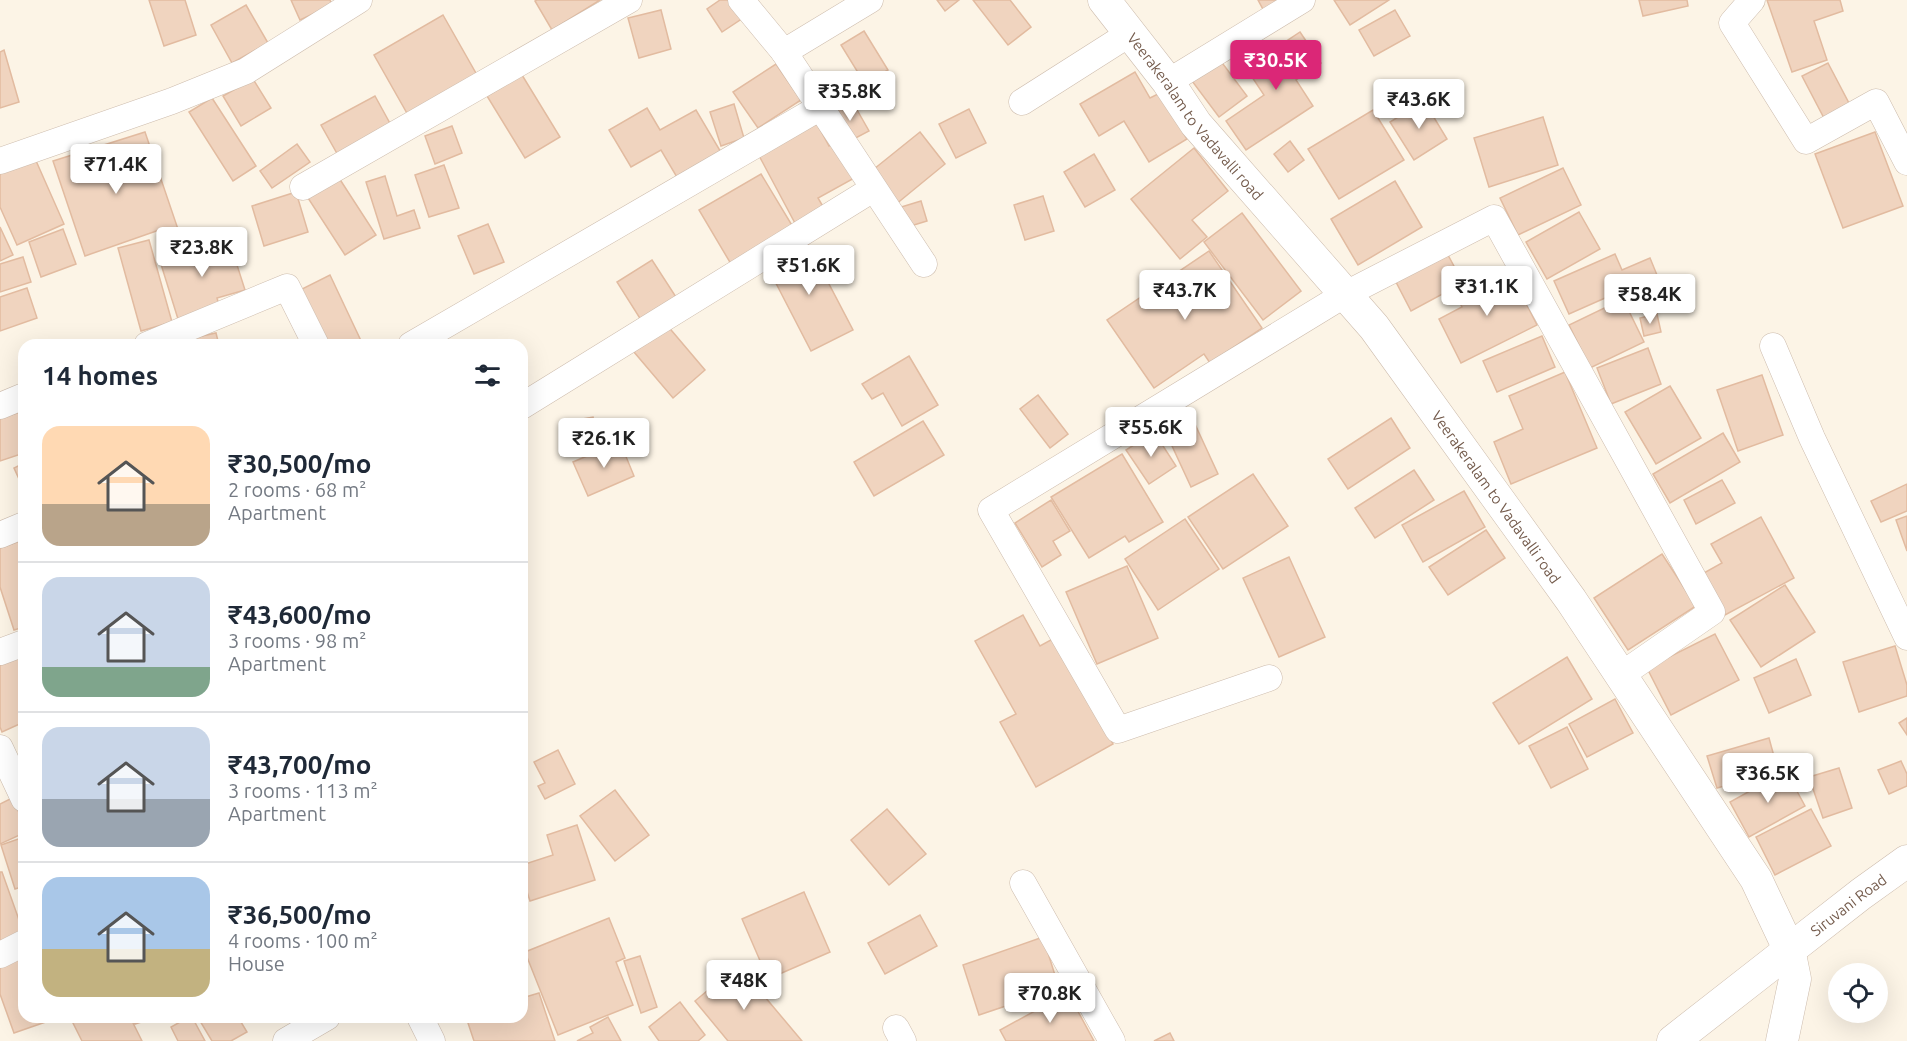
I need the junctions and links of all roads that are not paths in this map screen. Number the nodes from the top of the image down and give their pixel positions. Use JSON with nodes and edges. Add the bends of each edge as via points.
{"nodes":[{"id":1,"x":359,"y":0,"type":"edge"},
{"id":2,"x":629,"y":0,"type":"edge"},
{"id":3,"x":741,"y":0,"type":"edge"},
{"id":4,"x":870,"y":0,"type":"edge"},
{"id":5,"x":1104,"y":0,"type":"edge"},
{"id":6,"x":1302,"y":0,"type":"edge"},
{"id":7,"x":1752,"y":0,"type":"edge"},
{"id":8,"x":1129,"y":34,"type":"junction"},
{"id":9,"x":784,"y":52,"type":"junction"},
{"id":10,"x":1168,"y":82,"type":"junction"},
{"id":11,"x":1022,"y":102,"type":"dead end"},
{"id":12,"x":819,"y":108,"type":"junction"},
{"id":13,"x":0,"y":161,"type":"edge"},
{"id":14,"x":1907,"y":162,"type":"edge"},
{"id":15,"x":303,"y":187,"type":"dead end"},
{"id":16,"x":873,"y":189,"type":"junction"},
{"id":17,"x":924,"y":264,"type":"dead end"},
{"id":18,"x":1344,"y":295,"type":"junction"},
{"id":19,"x":161,"y":339,"type":"edge"},
{"id":20,"x":313,"y":339,"type":"edge"},
{"id":21,"x":421,"y":339,"type":"edge"},
{"id":22,"x":1773,"y":346,"type":"dead end"},
{"id":23,"x":18,"y":398,"type":"edge"},
{"id":24,"x":528,"y":402,"type":"edge"},
{"id":25,"x":0,"y":406,"type":"edge"},
{"id":26,"x":18,"y":528,"type":"edge"},
{"id":27,"x":0,"y":535,"type":"edge"},
{"id":28,"x":1907,"y":637,"type":"edge"},
{"id":29,"x":18,"y":645,"type":"edge"},
{"id":30,"x":0,"y":652,"type":"edge"},
{"id":31,"x":1621,"y":675,"type":"junction"},
{"id":32,"x":1269,"y":678,"type":"dead end"},
{"id":33,"x":0,"y":748,"type":"edge"},
{"id":34,"x":18,"y":786,"type":"edge"},
{"id":35,"x":1907,"y":861,"type":"edge"},
{"id":36,"x":1023,"y":883,"type":"dead end"},
{"id":37,"x":18,"y":946,"type":"edge"},
{"id":38,"x":1789,"y":949,"type":"junction"},
{"id":39,"x":0,"y":955,"type":"edge"},
{"id":40,"x":317,"y":1023,"type":"edge"},
{"id":41,"x":423,"y":1023,"type":"edge"},
{"id":42,"x":286,"y":1041,"type":"edge"},
{"id":43,"x":432,"y":1041,"type":"edge"},
{"id":44,"x":1112,"y":1041,"type":"edge"},
{"id":45,"x":1673,"y":1041,"type":"edge"},
{"id":46,"x":1782,"y":1041,"type":"edge"}],
"edges":[{"from":1,"to":13,"type":"street","via":[[246,71]]},
{"from":2,"to":15,"type":"street"},
{"from":3,"to":9,"type":"street"},
{"from":4,"to":9,"type":"street"},
{"from":5,"to":8,"type":"street","name":"Veerakeralam to Vadavalli road"},
{"from":6,"to":10,"type":"street"},
{"from":7,"to":14,"type":"street","via":[[1732,23],[1806,141],[1876,102]]},
{"from":8,"to":10,"type":"street","name":"Veerakeralam to Vadavalli road"},
{"from":8,"to":11,"type":"street"},
{"from":9,"to":12,"type":"street"},
{"from":10,"to":18,"type":"street","name":"Veerakeralam to Vadavalli road","via":[[1196,124]]},
{"from":12,"to":16,"type":"street"},
{"from":12,"to":21,"type":"street"},
{"from":16,"to":17,"type":"street"},
{"from":16,"to":24,"type":"street"},
{"from":18,"to":31,"type":"street","name":"Veerakeralam to Vadavalli road","via":[[1374,327],[1493,489]]},
{"from":18,"to":31,"type":"street","via":[[1494,218],[1712,612]]},
{"from":18,"to":32,"type":"street","via":[[991,510],[1118,730]]},
{"from":19,"to":20,"type":"street","via":[[287,287]]},
{"from":22,"to":28,"type":"street","via":[[1812,438]]},
{"from":23,"to":25,"type":"street"},
{"from":26,"to":27,"type":"street"},
{"from":29,"to":30,"type":"street"},
{"from":31,"to":38,"type":"street","name":"Veerakeralam to Vadavalli road","via":[[1756,879]]},
{"from":33,"to":34,"type":"street"},
{"from":35,"to":38,"type":"street","name":"Siruvani Road"},
{"from":36,"to":44,"type":"street"},
{"from":37,"to":39,"type":"street"},
{"from":38,"to":45,"type":"street","name":"Siruvani Road"},
{"from":38,"to":46,"type":"street","name":"Veerakeralam to Vadavalli road","via":[[1795,979]]},
{"from":40,"to":42,"type":"street"},
{"from":41,"to":43,"type":"street"}]}
